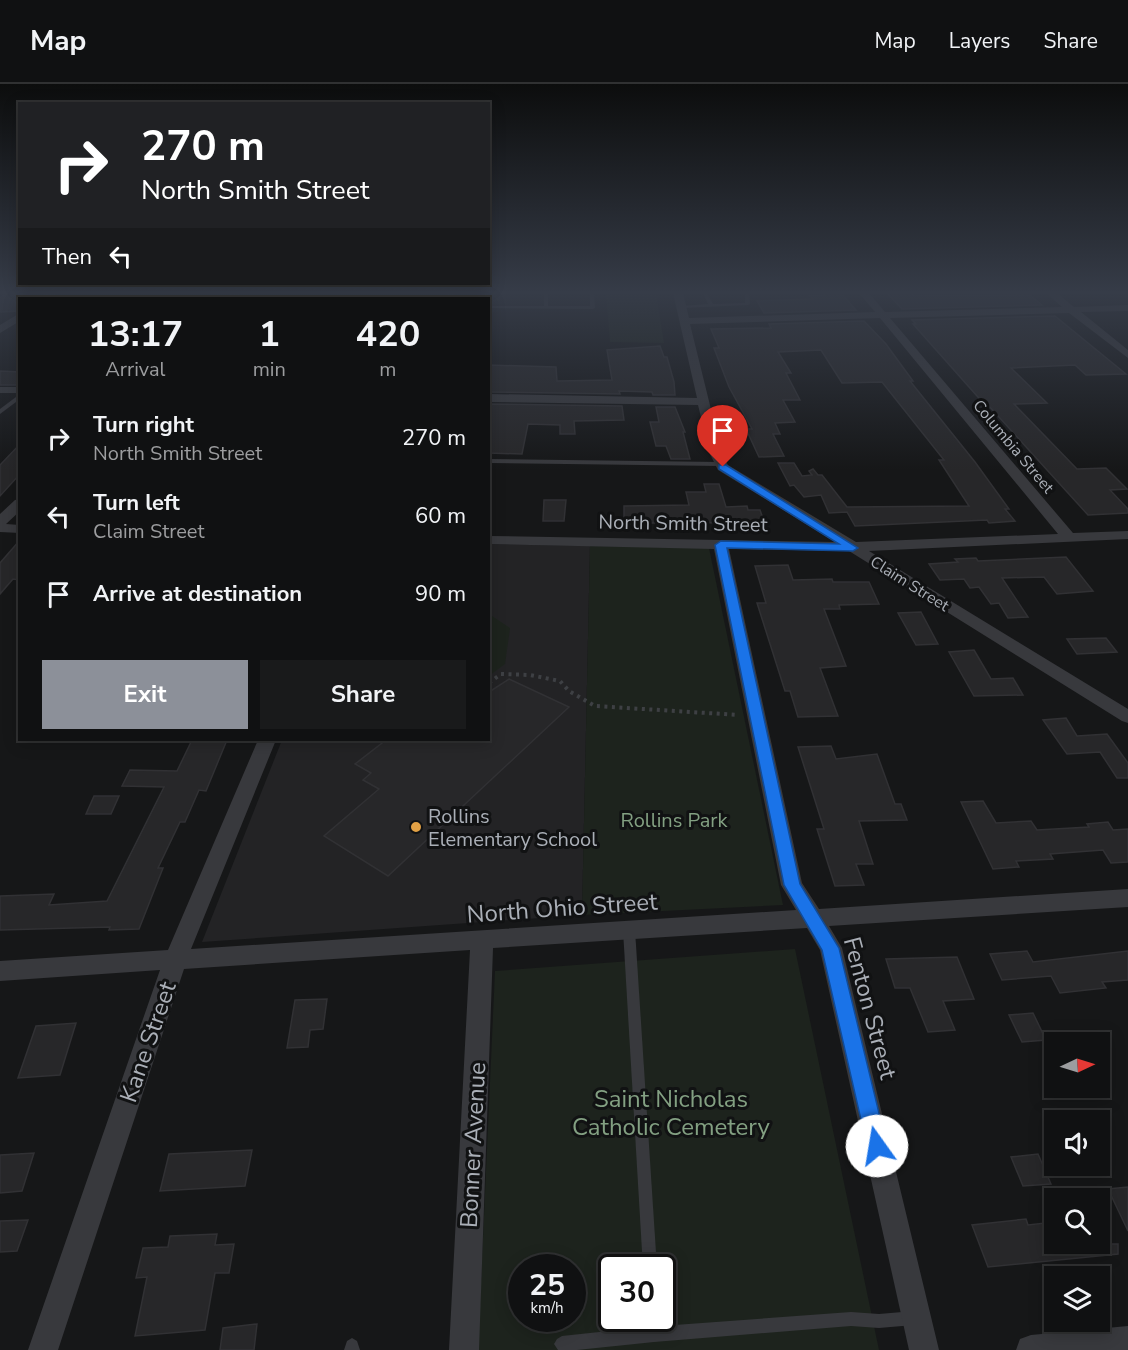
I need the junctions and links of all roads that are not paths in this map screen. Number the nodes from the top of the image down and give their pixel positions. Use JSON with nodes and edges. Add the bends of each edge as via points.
{"nodes":[{"id":1,"x":691,"y":352,"type":"edge"},
{"id":2,"x":914,"y":352,"type":"edge"},
{"id":3,"x":0,"y":390,"type":"edge"},
{"id":4,"x":18,"y":390,"type":"edge"},
{"id":5,"x":18,"y":398,"type":"edge"},
{"id":6,"x":490,"y":398,"type":"edge"},
{"id":7,"x":703,"y":402,"type":"junction"},
{"id":8,"x":0,"y":412,"type":"edge"},
{"id":9,"x":490,"y":461,"type":"edge"},
{"id":10,"x":720,"y":464,"type":"junction"},
{"id":11,"x":18,"y":505,"type":"edge"},
{"id":12,"x":0,"y":522,"type":"edge"},
{"id":13,"x":0,"y":528,"type":"edge"},
{"id":14,"x":18,"y":529,"type":"edge"},
{"id":15,"x":1128,"y":535,"type":"edge"},
{"id":16,"x":1069,"y":538,"type":"junction"},
{"id":17,"x":490,"y":540,"type":"edge"},
{"id":18,"x":721,"y":545,"type":"junction"},
{"id":19,"x":853,"y":548,"type":"junction"},
{"id":20,"x":1128,"y":717,"type":"edge"},
{"id":21,"x":267,"y":741,"type":"edge"},
{"id":22,"x":1128,"y":898,"type":"edge"},
{"id":23,"x":814,"y":919,"type":"junction"},
{"id":24,"x":629,"y":930,"type":"junction"},
{"id":25,"x":482,"y":940,"type":"junction"},
{"id":26,"x":176,"y":960,"type":"junction"},
{"id":27,"x":0,"y":971,"type":"edge"},
{"id":28,"x":649,"y":1254,"type":"edge"},
{"id":29,"x":917,"y":1318,"type":"junction"},
{"id":30,"x":676,"y":1325,"type":"edge"},
{"id":31,"x":623,"y":1332,"type":"edge"},
{"id":32,"x":1128,"y":1341,"type":"edge"},
{"id":33,"x":562,"y":1344,"type":"dead end"},
{"id":34,"x":43,"y":1350,"type":"edge"},
{"id":35,"x":464,"y":1350,"type":"edge"},
{"id":36,"x":924,"y":1350,"type":"edge"},
{"id":37,"x":1031,"y":1350,"type":"edge"}],
"edges":[{"from":1,"to":7,"type":"street"},
{"from":2,"to":16,"type":"street","name":"Columbia Street"},
{"from":3,"to":4,"type":"street"},
{"from":5,"to":8,"type":"lane"},
{"from":6,"to":7,"type":"street"},
{"from":7,"to":10,"type":"street"},
{"from":9,"to":10,"type":"lane"},
{"from":10,"to":19,"type":"street","name":"Claim Street"},
{"from":11,"to":12,"type":"street"},
{"from":13,"to":14,"type":"street"},
{"from":15,"to":16,"type":"street","name":"North Smith Street"},
{"from":16,"to":19,"type":"street","name":"North Smith Street"},
{"from":17,"to":18,"type":"street","name":"North Smith Street"},
{"from":18,"to":19,"type":"street","name":"North Smith Street"},
{"from":18,"to":23,"type":"street","name":"Fenton Street","via":[[792,885]]},
{"from":19,"to":20,"type":"street","name":"Claim Street"},
{"from":21,"to":26,"type":"street","name":"Kane Street"},
{"from":22,"to":23,"type":"street","name":"North Ohio Street"},
{"from":23,"to":24,"type":"street","name":"North Ohio Street"},
{"from":23,"to":29,"type":"street","name":"Fenton Street","via":[[831,948]]},
{"from":24,"to":25,"type":"street","name":"North Ohio Street"},
{"from":24,"to":28,"type":"lane"},
{"from":25,"to":26,"type":"street","name":"North Ohio Street"},
{"from":25,"to":35,"type":"street","name":"Bonner Avenue"},
{"from":26,"to":27,"type":"street","name":"North Ohio Street"},
{"from":26,"to":34,"type":"street","name":"Kane Street"},
{"from":29,"to":30,"type":"lane"},
{"from":29,"to":36,"type":"street","name":"Fenton Street"},
{"from":31,"to":33,"type":"lane"},
{"from":32,"to":37,"type":"street"}]}
